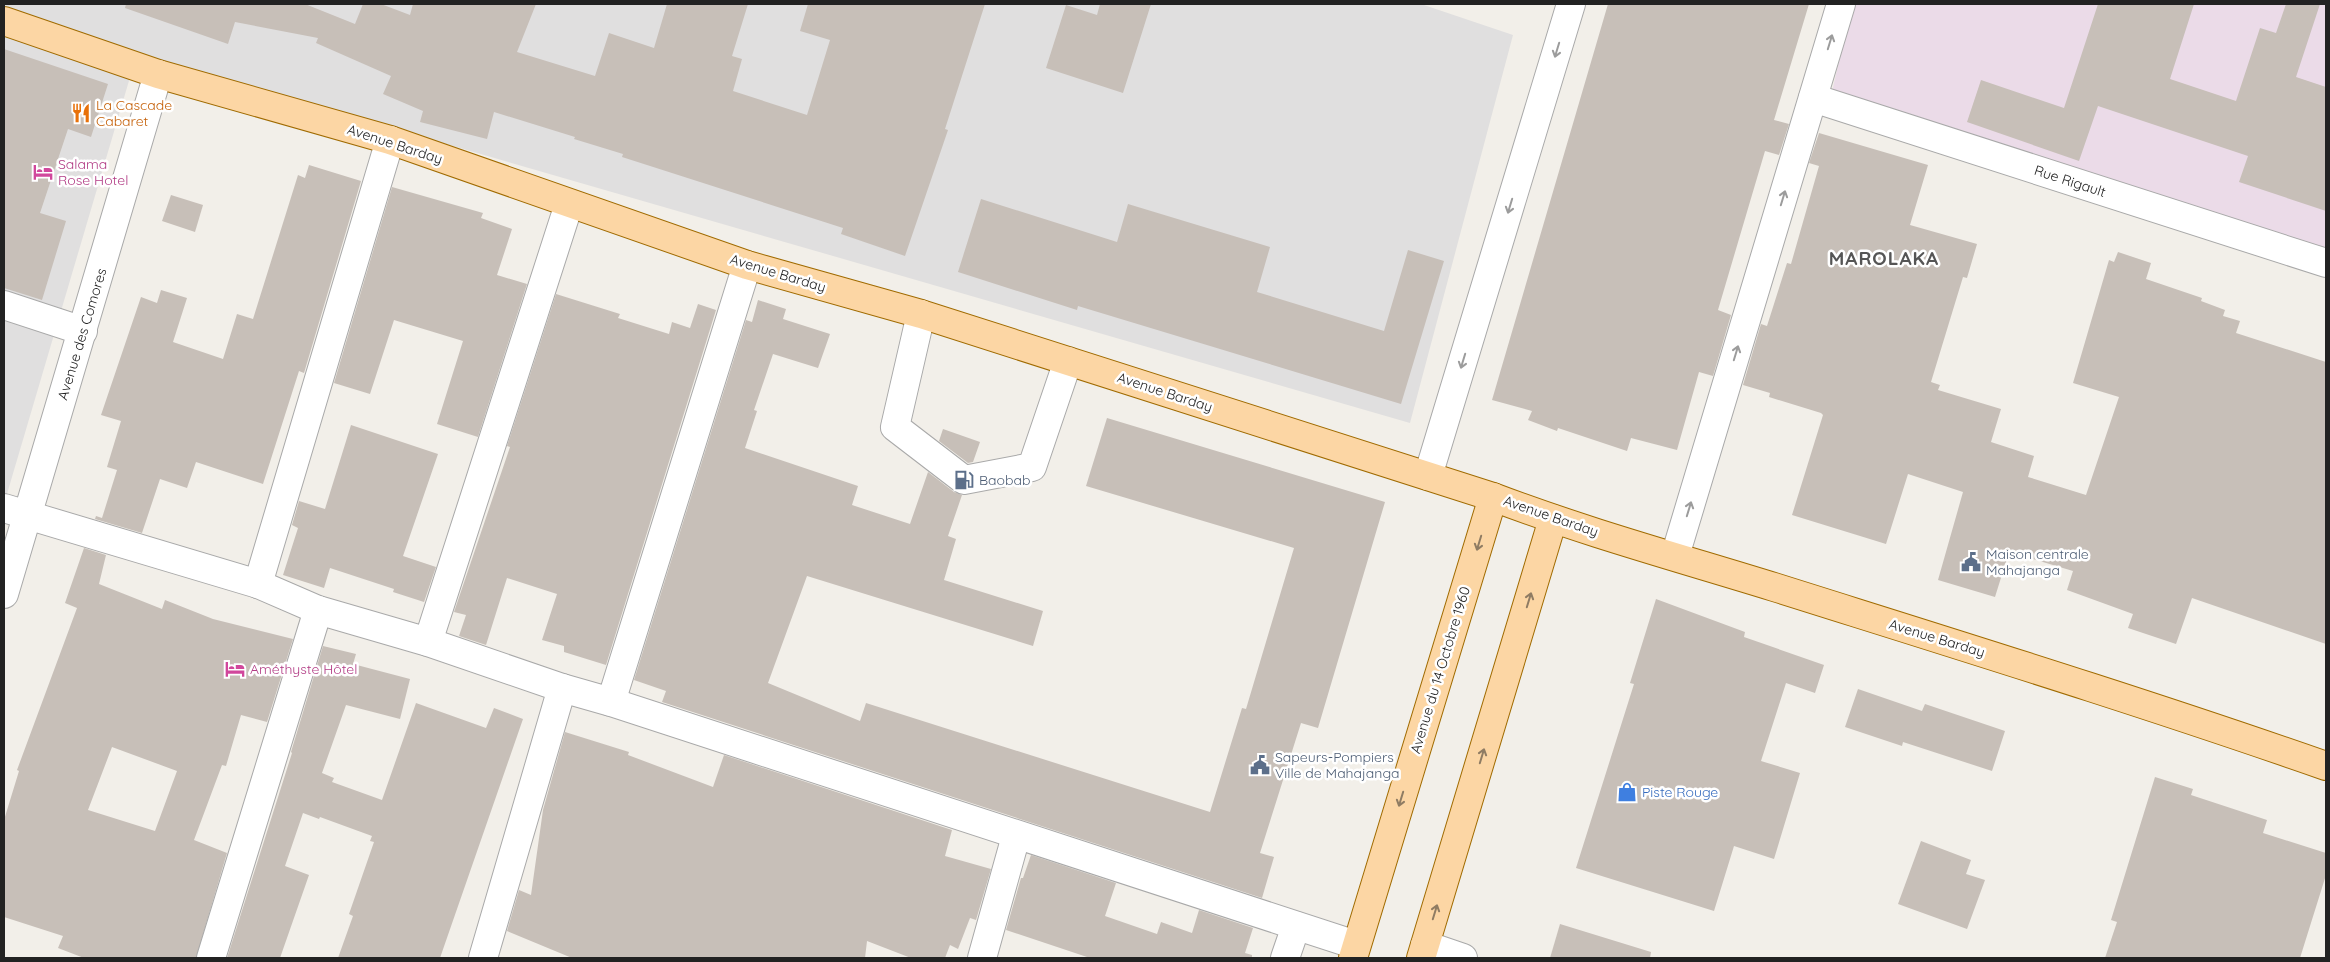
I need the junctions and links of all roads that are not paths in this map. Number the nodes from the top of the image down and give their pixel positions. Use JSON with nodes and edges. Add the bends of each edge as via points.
{"nodes":[{"id":1,"x":1571,"y":4,"type":"edge"},
{"id":2,"x":1841,"y":4,"type":"edge"},
{"id":3,"x":4,"y":21,"type":"edge"},
{"id":4,"x":158,"y":74,"type":"junction"},
{"id":5,"x":1813,"y":98,"type":"junction"},
{"id":6,"x":390,"y":140,"type":"junction"},
{"id":7,"x":569,"y":204,"type":"junction"},
{"id":8,"x":2326,"y":263,"type":"edge"},
{"id":9,"x":747,"y":264,"type":"junction"},
{"id":10,"x":4,"y":305,"type":"edge"},
{"id":11,"x":921,"y":314,"type":"junction"},
{"id":12,"x":83,"y":331,"type":"junction"},
{"id":13,"x":1068,"y":361,"type":"junction"},
{"id":14,"x":1428,"y":476,"type":"junction"},
{"id":15,"x":1493,"y":497,"type":"junction"},
{"id":16,"x":16,"y":512,"type":"edge"},
{"id":17,"x":1553,"y":519,"type":"junction"},
{"id":18,"x":1675,"y":556,"type":"junction"},
{"id":19,"x":258,"y":584,"type":"junction"},
{"id":20,"x":4,"y":594,"type":"edge"},
{"id":21,"x":318,"y":610,"type":"junction"},
{"id":22,"x":428,"y":642,"type":"junction"},
{"id":23,"x":562,"y":688,"type":"junction"},
{"id":24,"x":611,"y":702,"type":"junction"},
{"id":25,"x":2326,"y":766,"type":"edge"},
{"id":26,"x":1016,"y":836,"type":"junction"},
{"id":27,"x":1296,"y":926,"type":"junction"},
{"id":28,"x":1355,"y":952,"type":"edge"},
{"id":29,"x":1423,"y":952,"type":"edge"},
{"id":30,"x":211,"y":958,"type":"edge"},
{"id":31,"x":483,"y":958,"type":"edge"},
{"id":32,"x":982,"y":958,"type":"edge"},
{"id":33,"x":1285,"y":958,"type":"edge"},
{"id":34,"x":1463,"y":958,"type":"edge"}],
"edges":[{"from":1,"to":14,"type":"street","one_way":true},
{"from":5,"to":2,"type":"street","one_way":true},
{"from":3,"to":4,"type":"main road","name":"Avenue Barday"},
{"from":4,"to":6,"type":"main road","name":"Avenue Barday"},
{"from":4,"to":12,"type":"street","name":"Avenue des Comores"},
{"from":5,"to":8,"type":"street","name":"Rue Rigault"},
{"from":18,"to":5,"type":"street","one_way":true},
{"from":6,"to":7,"type":"main road","name":"Avenue Barday"},
{"from":6,"to":19,"type":"street"},
{"from":7,"to":9,"type":"main road","name":"Avenue Barday"},
{"from":7,"to":22,"type":"street"},
{"from":9,"to":11,"type":"main road","name":"Avenue Barday"},
{"from":9,"to":24,"type":"street"},
{"from":10,"to":12,"type":"street"},
{"from":11,"to":13,"type":"main road","name":"Avenue Barday"},
{"from":11,"to":13,"type":"street","via":[[896,427],[964,480],[1032,467]]},
{"from":12,"to":16,"type":"street","name":"Avenue des Comores"},
{"from":13,"to":14,"type":"main road","name":"Avenue Barday"},
{"from":14,"to":15,"type":"main road","name":"Avenue Barday"},
{"from":15,"to":17,"type":"main road","name":"Avenue Barday"},
{"from":15,"to":28,"type":"main road","name":"Avenue du 14 Octobre 1960","one_way":true},
{"from":16,"to":19,"type":"street"},
{"from":16,"to":20,"type":"street","name":"Avenue des Comores"},
{"from":17,"to":18,"type":"main road","name":"Avenue Barday"},
{"from":29,"to":17,"type":"main road","one_way":true},
{"from":18,"to":25,"type":"main road","name":"Avenue Barday","via":[[2166,710]]},
{"from":19,"to":21,"type":"street"},
{"from":21,"to":22,"type":"street"},
{"from":21,"to":30,"type":"street"},
{"from":22,"to":23,"type":"street"},
{"from":23,"to":24,"type":"street"},
{"from":23,"to":31,"type":"street"},
{"from":24,"to":26,"type":"street"},
{"from":26,"to":27,"type":"street"},
{"from":26,"to":32,"type":"street"},
{"from":27,"to":28,"type":"street"},
{"from":27,"to":33,"type":"street"},
{"from":29,"to":34,"type":"street"}]}
